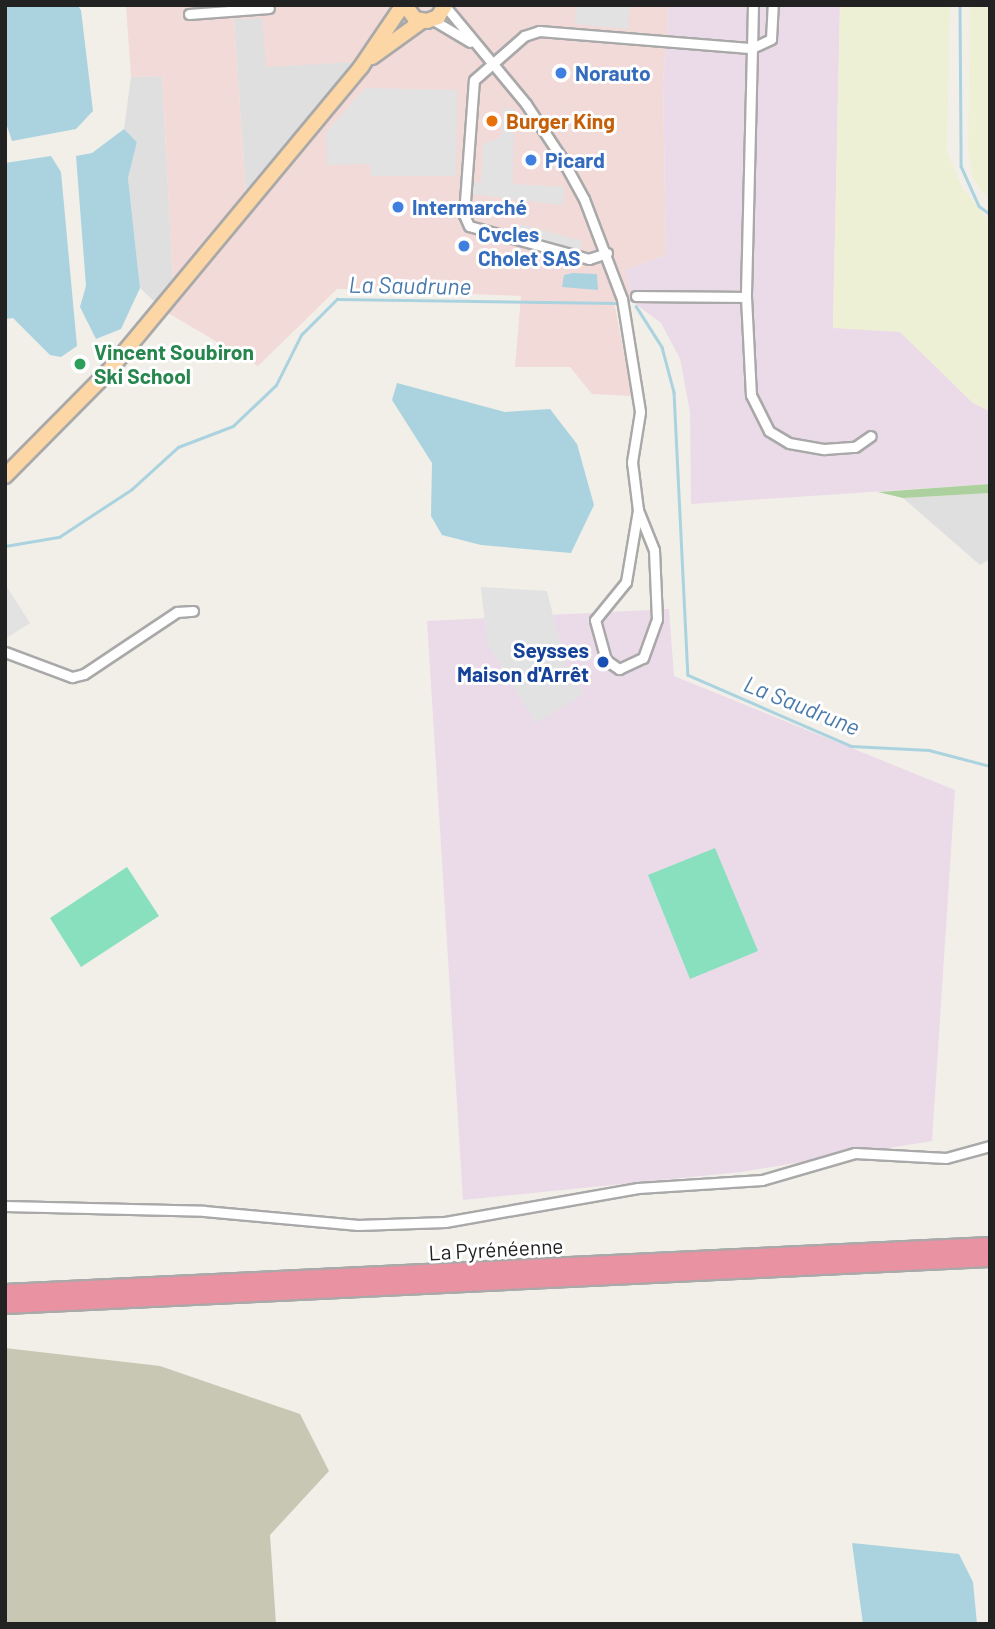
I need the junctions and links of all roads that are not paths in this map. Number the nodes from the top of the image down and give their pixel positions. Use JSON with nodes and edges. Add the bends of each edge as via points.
{"nodes":[{"id":1,"x":404,"y":5,"type":"edge"},
{"id":2,"x":753,"y":5,"type":"edge"},
{"id":3,"x":773,"y":5,"type":"edge"},
{"id":4,"x":445,"y":6,"type":"edge"},
{"id":5,"x":245,"y":7,"type":"edge"},
{"id":6,"x":269,"y":8,"type":"dead end"},
{"id":7,"x":189,"y":14,"type":"dead end"},
{"id":8,"x":427,"y":20,"type":"junction"},
{"id":9,"x":474,"y":44,"type":"junction"},
{"id":10,"x":752,"y":48,"type":"junction"},
{"id":11,"x":492,"y":64,"type":"junction"},
{"id":12,"x":361,"y":67,"type":"junction"},
{"id":13,"x":607,"y":253,"type":"junction"},
{"id":14,"x":636,"y":296,"type":"dead end"},
{"id":15,"x":746,"y":297,"type":"junction"},
{"id":16,"x":871,"y":436,"type":"dead end"},
{"id":17,"x":5,"y":476,"type":"edge"},
{"id":18,"x":638,"y":510,"type":"junction"},
{"id":19,"x":193,"y":611,"type":"dead end"},
{"id":20,"x":5,"y":652,"type":"edge"},
{"id":21,"x":990,"y":1146,"type":"edge"},
{"id":22,"x":5,"y":1206,"type":"edge"},
{"id":23,"x":990,"y":1246,"type":"edge"},
{"id":24,"x":990,"y":1258,"type":"edge"},
{"id":25,"x":5,"y":1293,"type":"edge"},
{"id":26,"x":5,"y":1305,"type":"edge"}],
"edges":[{"from":1,"to":8,"type":"main road","via":[[410,15]]},
{"from":1,"to":12,"type":"main road"},
{"from":2,"to":10,"type":"street"},
{"from":3,"to":10,"type":"street","via":[[771,38]]},
{"from":4,"to":8,"type":"main road"},
{"from":4,"to":9,"type":"street"},
{"from":5,"to":6,"type":"street"},
{"from":5,"to":7,"type":"street"},
{"from":8,"to":9,"type":"street"},
{"from":8,"to":12,"type":"main road"},
{"from":9,"to":11,"type":"street"},
{"from":10,"to":11,"type":"street","via":[[539,31],[524,36]]},
{"from":10,"to":15,"type":"street"},
{"from":11,"to":13,"type":"street","via":[[561,157]]},
{"from":11,"to":13,"type":"street","via":[[470,89],[466,220],[474,229],[589,258]]},
{"from":12,"to":17,"type":"main road","via":[[107,373]]},
{"from":13,"to":18,"type":"street","via":[[625,311],[637,377],[640,412],[632,462]]},
{"from":14,"to":15,"type":"street"},
{"from":15,"to":16,"type":"street","via":[[751,395],[769,431],[789,443],[824,449],[855,447]]},
{"from":18,"to":18,"type":"street","via":[[626,582],[595,620],[606,660],[619,669],[643,658],[657,619],[654,550]]},
{"from":19,"to":20,"type":"street","via":[[177,612],[85,674],[72,677]]},
{"from":21,"to":22,"type":"street","via":[[946,1158],[855,1153],[762,1180],[650,1186],[445,1222],[358,1225],[204,1211]]},
{"from":23,"to":25,"type":"highway","name":"La Pyrénéenne"},
{"from":24,"to":26,"type":"highway","name":"La Pyrénéenne"}]}
